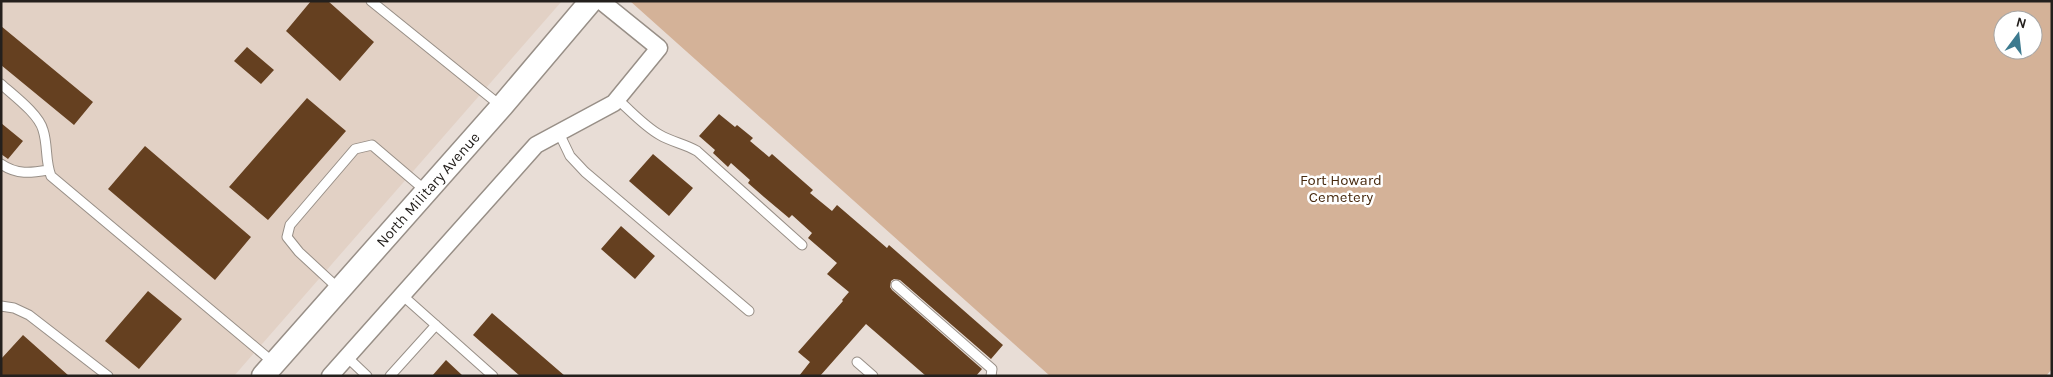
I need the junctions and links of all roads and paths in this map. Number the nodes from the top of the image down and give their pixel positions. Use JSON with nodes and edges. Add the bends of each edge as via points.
{"nodes":[{"id":1,"x":370,"y":1,"type":"edge"},
{"id":2,"x":591,"y":1,"type":"edge"},
{"id":3,"x":600,"y":1,"type":"edge"},
{"id":4,"x":1,"y":84,"type":"edge"},
{"id":5,"x":617,"y":99,"type":"junction"},
{"id":6,"x":502,"y":106,"type":"junction"},
{"id":7,"x":559,"y":132,"type":"junction"},
{"id":8,"x":1,"y":164,"type":"edge"},
{"id":9,"x":48,"y":170,"type":"junction"},
{"id":10,"x":426,"y":192,"type":"junction"},
{"id":11,"x":802,"y":245,"type":"dead end"},
{"id":12,"x":896,"y":285,"type":"dead end"},
{"id":13,"x":340,"y":289,"type":"junction"},
{"id":14,"x":402,"y":295,"type":"junction"},
{"id":15,"x":1,"y":306,"type":"edge"},
{"id":16,"x":749,"y":311,"type":"dead end"},
{"id":17,"x":436,"y":325,"type":"junction"},
{"id":18,"x":347,"y":357,"type":"junction"},
{"id":19,"x":857,"y":362,"type":"dead end"},
{"id":20,"x":268,"y":370,"type":"edge"},
{"id":21,"x":108,"y":376,"type":"edge"},
{"id":22,"x":330,"y":376,"type":"edge"},
{"id":23,"x":367,"y":376,"type":"edge"},
{"id":24,"x":390,"y":376,"type":"edge"},
{"id":25,"x":493,"y":376,"type":"edge"},
{"id":26,"x":873,"y":376,"type":"edge"},
{"id":27,"x":991,"y":376,"type":"edge"}],
"edges":[{"from":1,"to":6,"type":"lane"},
{"from":2,"to":6,"type":"main road","name":"North Military Avenue"},
{"from":3,"to":5,"type":"street","via":[[659,48]]},
{"from":4,"to":9,"type":"lane","via":[[39,120]]},
{"from":5,"to":7,"type":"street"},
{"from":5,"to":11,"type":"lane","via":[[661,136],[697,151]]},
{"from":6,"to":10,"type":"main road","name":"North Military Avenue"},
{"from":7,"to":14,"type":"street","via":[[536,145]]},
{"from":7,"to":16,"type":"lane","via":[[570,156],[585,172]]},
{"from":8,"to":9,"type":"lane","via":[[20,173]]},
{"from":9,"to":20,"type":"lane"},
{"from":10,"to":13,"type":"main road","name":"North Military Avenue"},
{"from":10,"to":13,"type":"lane","via":[[372,144],[355,149],[290,225],[287,237],[298,252]]},
{"from":12,"to":27,"type":"lane","via":[[992,369]]},
{"from":13,"to":20,"type":"main road","name":"North Military Avenue"},
{"from":14,"to":17,"type":"lane"},
{"from":14,"to":18,"type":"street"},
{"from":15,"to":21,"type":"lane","via":[[30,315]]},
{"from":17,"to":24,"type":"lane"},
{"from":17,"to":25,"type":"lane"},
{"from":18,"to":22,"type":"street"},
{"from":18,"to":23,"type":"lane"},
{"from":19,"to":26,"type":"lane"}]}
